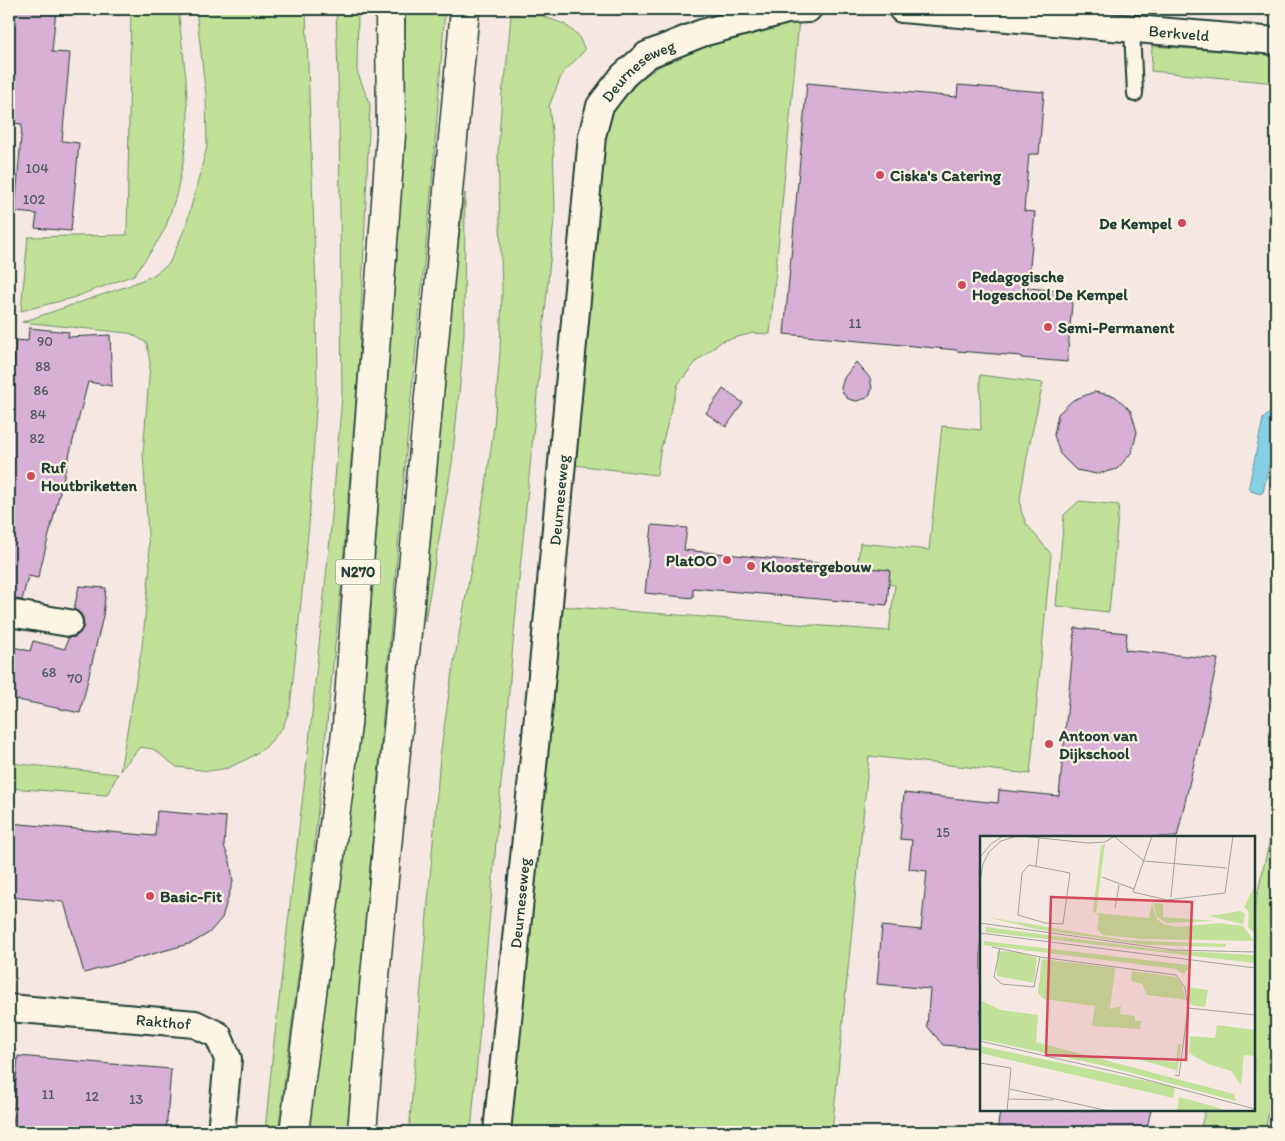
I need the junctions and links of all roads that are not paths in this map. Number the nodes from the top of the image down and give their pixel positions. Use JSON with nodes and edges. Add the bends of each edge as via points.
{"nodes":[{"id":1,"x":390,"y":9,"type":"edge"},
{"id":2,"x":465,"y":9,"type":"edge"},
{"id":3,"x":808,"y":9,"type":"edge"},
{"id":4,"x":902,"y":9,"type":"edge"},
{"id":5,"x":1132,"y":29,"type":"junction"},
{"id":6,"x":1276,"y":41,"type":"edge"},
{"id":7,"x":1135,"y":94,"type":"dead end"},
{"id":8,"x":9,"y":613,"type":"edge"},
{"id":9,"x":69,"y":623,"type":"dead end"},
{"id":10,"x":9,"y":1008,"type":"edge"},
{"id":11,"x":221,"y":1132,"type":"edge"},
{"id":12,"x":294,"y":1132,"type":"edge"},
{"id":13,"x":362,"y":1132,"type":"edge"},
{"id":14,"x":497,"y":1132,"type":"edge"}],
"edges":[{"from":1,"to":12,"type":"main road","number":"N270","via":[[391,135],[347,725]]},
{"from":2,"to":13,"type":"main road"},
{"from":3,"to":14,"type":"street","name":"Deurneseweg","via":[[787,10],[702,33],[647,55],[623,76],[600,106],[592,136]]},
{"from":4,"to":5,"type":"street","name":"Berkveld"},
{"from":5,"to":6,"type":"street","name":"Berkveld"},
{"from":5,"to":7,"type":"lane"},
{"from":8,"to":9,"type":"street"},
{"from":10,"to":11,"type":"street","name":"Rakthof","via":[[195,1024],[218,1035],[228,1059]]}]}
